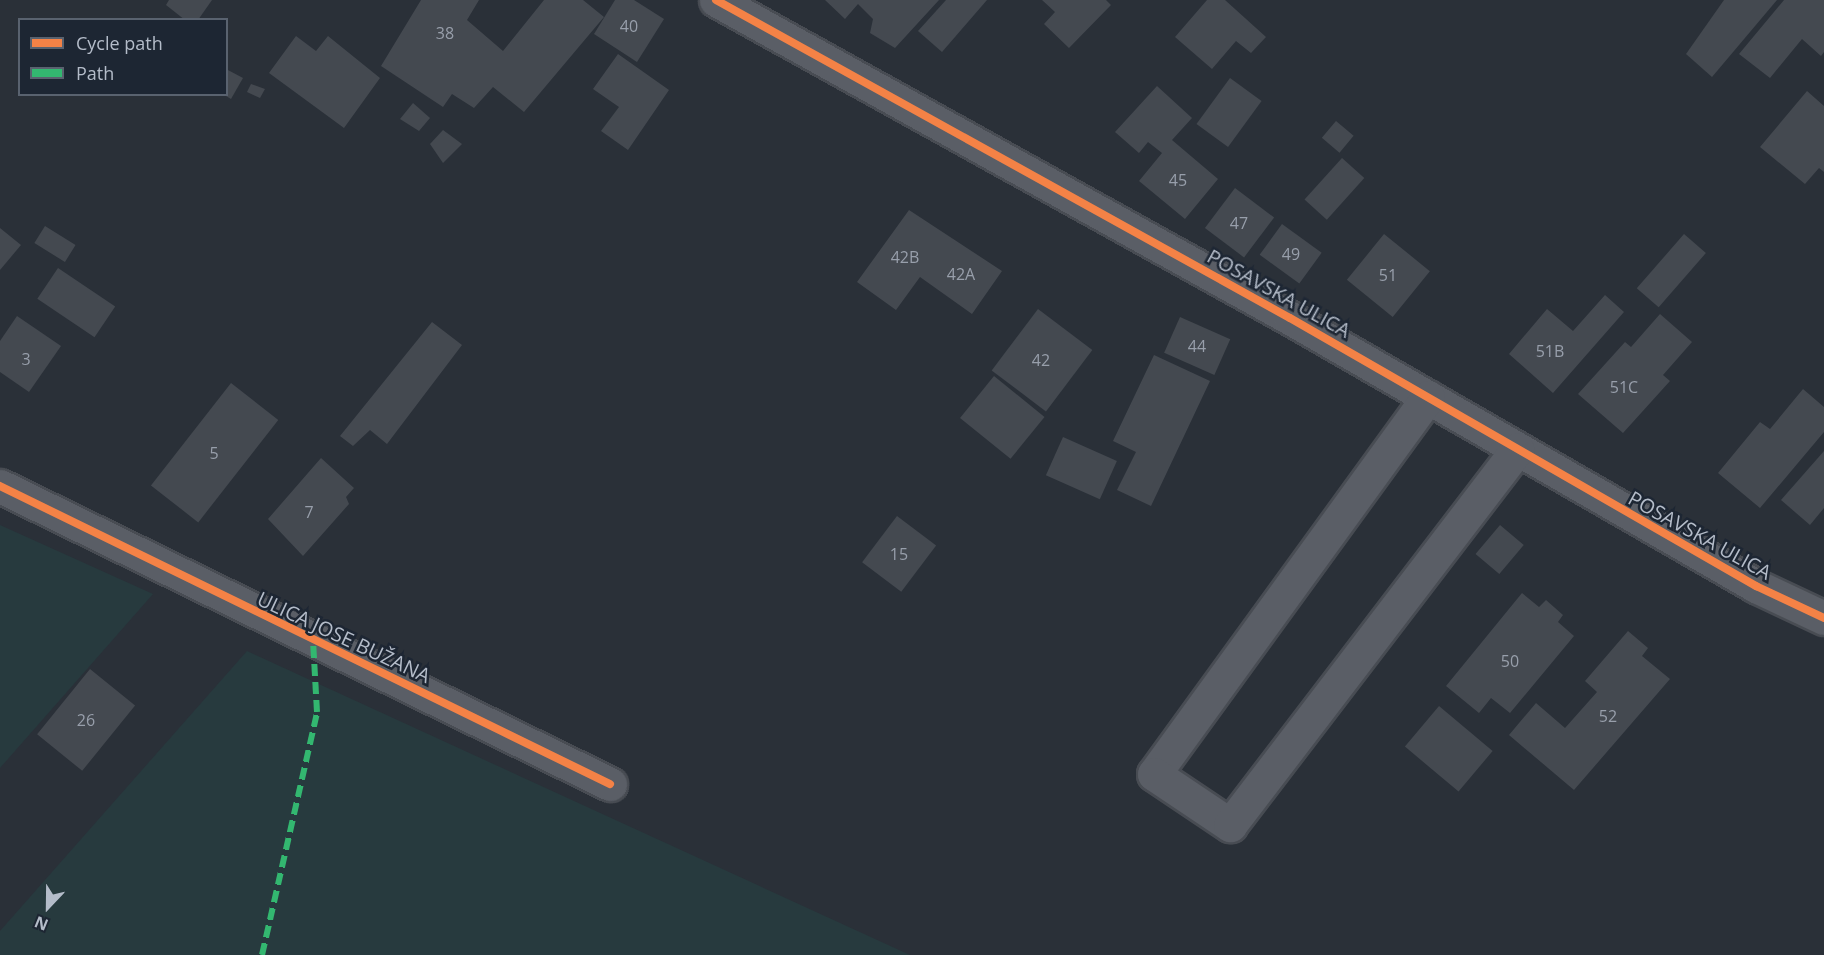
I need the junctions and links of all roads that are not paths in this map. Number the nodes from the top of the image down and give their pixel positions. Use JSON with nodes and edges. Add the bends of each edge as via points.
{"nodes":[{"id":1,"x":716,"y":0,"type":"edge"},
{"id":2,"x":1428,"y":397,"type":"junction"},
{"id":3,"x":1517,"y":449,"type":"junction"},
{"id":4,"x":0,"y":486,"type":"edge"},
{"id":5,"x":1824,"y":618,"type":"edge"},
{"id":6,"x":610,"y":784,"type":"dead end"}],
"edges":[{"from":1,"to":2,"type":"street","name":"POSAVSKA ULICA"},
{"from":2,"to":3,"type":"street","name":"POSAVSKA ULICA"},
{"from":2,"to":3,"type":"street","via":[[1154,774],[1230,825]]},
{"from":3,"to":5,"type":"street","name":"POSAVSKA ULICA","via":[[1756,586]]},
{"from":4,"to":6,"type":"street","name":"ULICA JOSE BUŽANA"}]}
